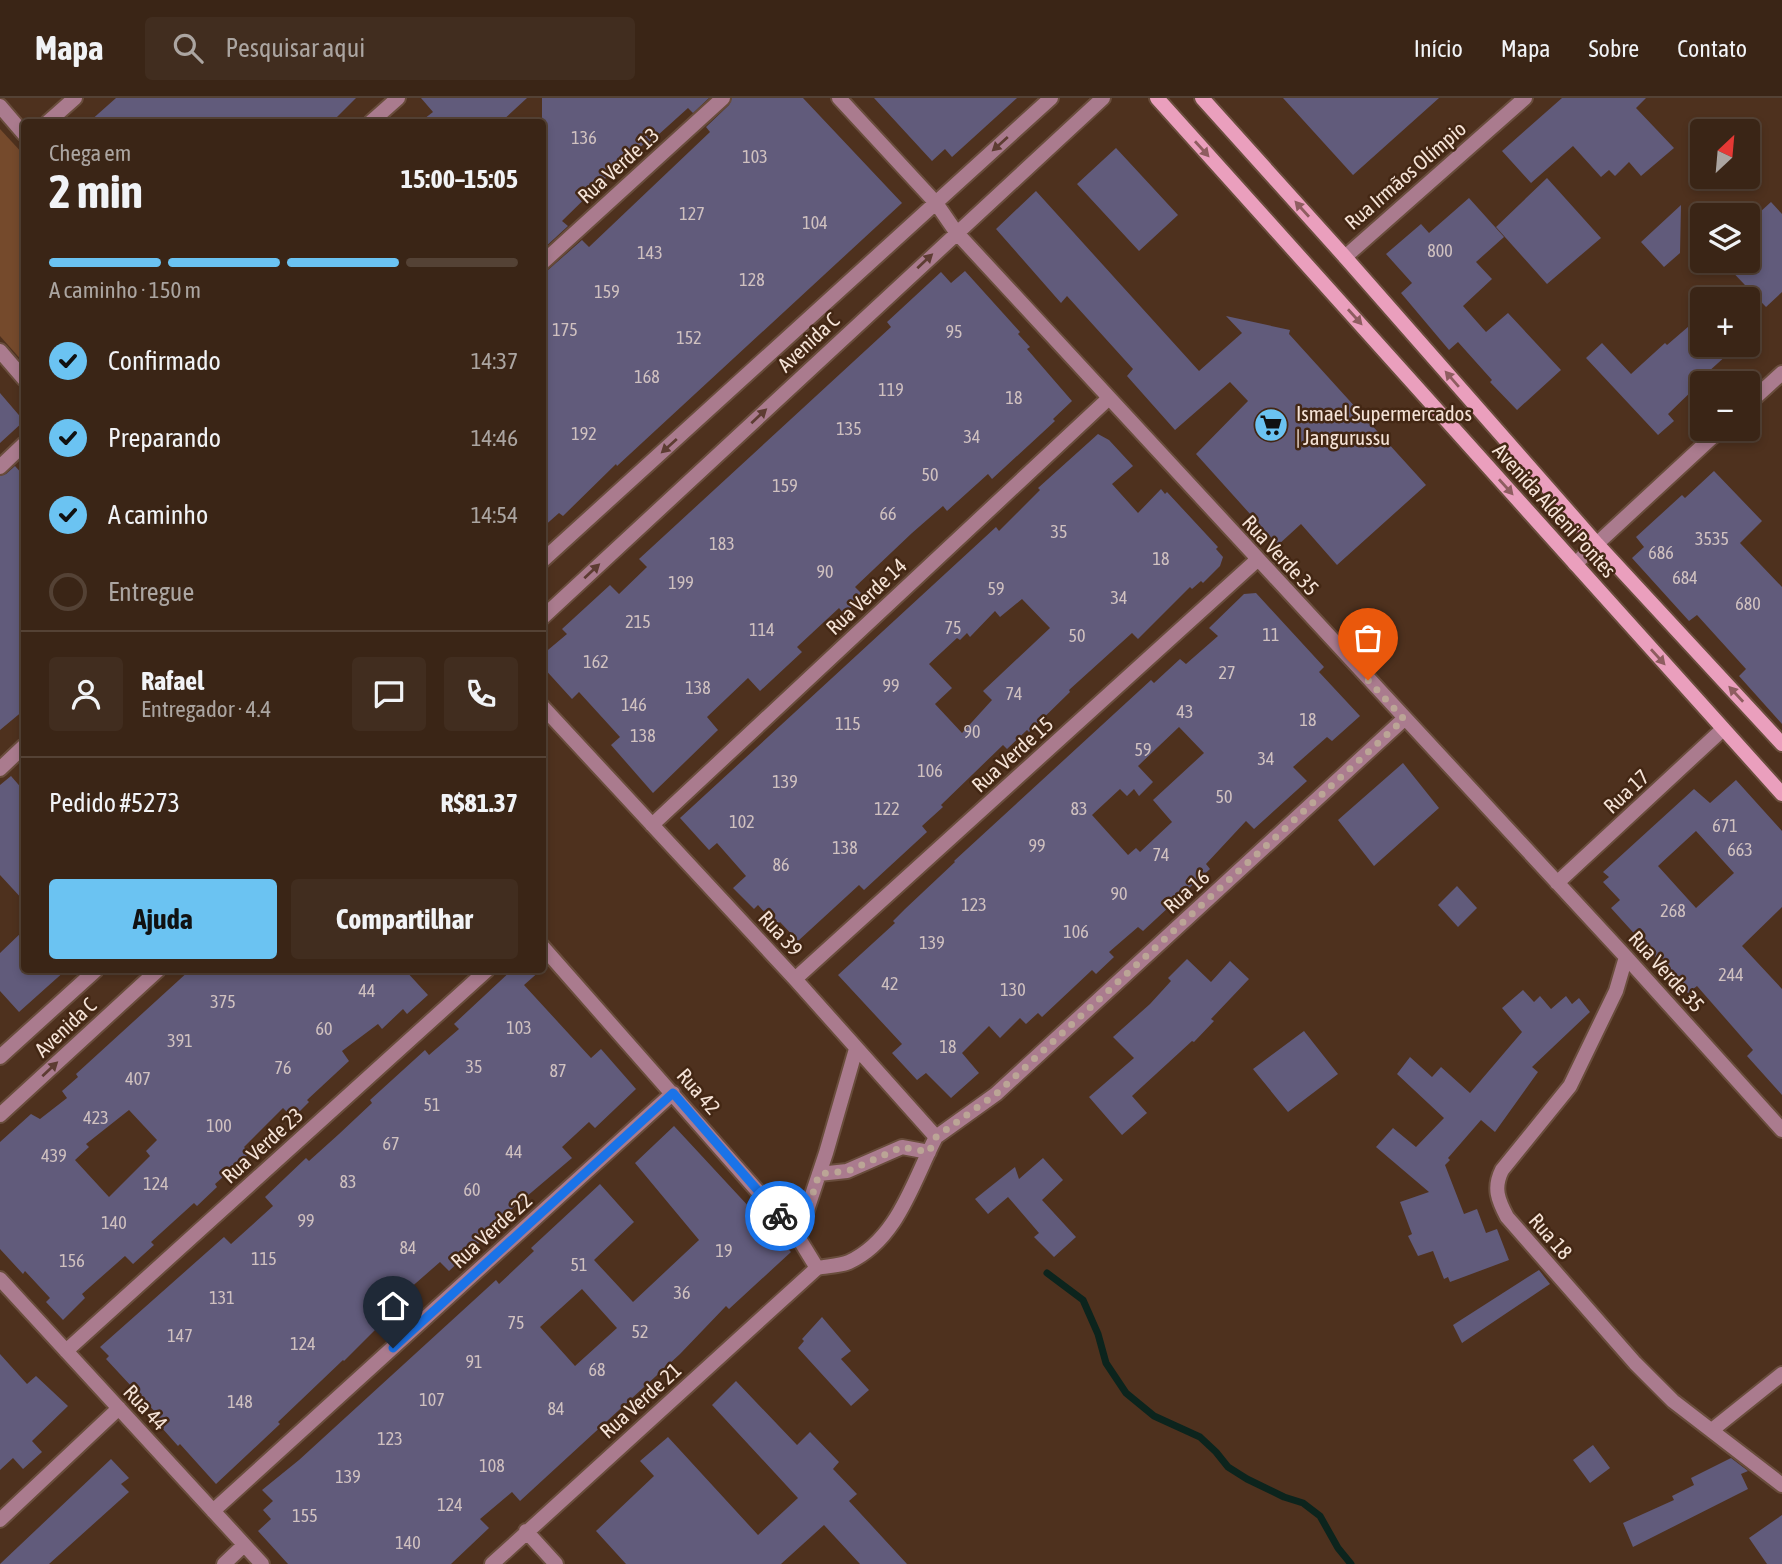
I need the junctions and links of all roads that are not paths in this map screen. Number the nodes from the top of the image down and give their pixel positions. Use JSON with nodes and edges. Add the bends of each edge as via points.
{"nodes":[{"id":1,"x":75,"y":98,"type":"edge"},
{"id":2,"x":398,"y":98,"type":"edge"},
{"id":3,"x":723,"y":98,"type":"edge"},
{"id":4,"x":839,"y":98,"type":"edge"},
{"id":5,"x":1051,"y":98,"type":"edge"},
{"id":6,"x":1103,"y":98,"type":"edge"},
{"id":7,"x":1157,"y":98,"type":"edge"},
{"id":8,"x":1202,"y":98,"type":"edge"},
{"id":9,"x":1525,"y":98,"type":"edge"},
{"id":10,"x":0,"y":106,"type":"edge"},
{"id":11,"x":51,"y":119,"type":"edge"},
{"id":12,"x":375,"y":119,"type":"edge"},
{"id":13,"x":21,"y":130,"type":"edge"},
{"id":14,"x":936,"y":203,"type":"junction"},
{"id":15,"x":956,"y":232,"type":"junction"},
{"id":16,"x":1345,"y":257,"type":"junction"},
{"id":17,"x":546,"y":259,"type":"edge"},
{"id":18,"x":0,"y":351,"type":"edge"},
{"id":19,"x":1782,"y":373,"type":"edge"},
{"id":20,"x":21,"y":376,"type":"edge"},
{"id":21,"x":1760,"y":393,"type":"edge"},
{"id":22,"x":1109,"y":398,"type":"junction"},
{"id":23,"x":1708,"y":441,"type":"edge"},
{"id":24,"x":21,"y":447,"type":"edge"},
{"id":25,"x":0,"y":467,"type":"edge"},
{"id":26,"x":1597,"y":544,"type":"junction"},
{"id":27,"x":546,"y":557,"type":"edge"},
{"id":28,"x":1257,"y":560,"type":"junction"},
{"id":29,"x":1575,"y":564,"type":"junction"},
{"id":30,"x":546,"y":614,"type":"edge"},
{"id":31,"x":546,"y":710,"type":"edge"},
{"id":32,"x":1404,"y":719,"type":"junction"},
{"id":33,"x":1723,"y":729,"type":"junction"},
{"id":34,"x":1782,"y":744,"type":"edge"},
{"id":35,"x":21,"y":749,"type":"edge"},
{"id":36,"x":0,"y":769,"type":"edge"},
{"id":37,"x":1782,"y":794,"type":"edge"},
{"id":38,"x":652,"y":825,"type":"junction"},
{"id":39,"x":1557,"y":883,"type":"junction"},
{"id":40,"x":546,"y":950,"type":"edge"},
{"id":41,"x":1626,"y":957,"type":"junction"},
{"id":42,"x":93,"y":973,"type":"edge"},
{"id":43,"x":155,"y":973,"type":"edge"},
{"id":44,"x":484,"y":973,"type":"edge"},
{"id":45,"x":795,"y":979,"type":"junction"},
{"id":46,"x":856,"y":1049,"type":"junction"},
{"id":47,"x":0,"y":1057,"type":"edge"},
{"id":48,"x":673,"y":1093,"type":"junction"},
{"id":49,"x":0,"y":1115,"type":"edge"},
{"id":50,"x":1782,"y":1130,"type":"edge"},
{"id":51,"x":936,"y":1137,"type":"junction"},
{"id":52,"x":929,"y":1152,"type":"junction"},
{"id":53,"x":819,"y":1174,"type":"junction"},
{"id":54,"x":799,"y":1237,"type":"junction"},
{"id":55,"x":817,"y":1268,"type":"junction"},
{"id":56,"x":0,"y":1279,"type":"edge"},
{"id":57,"x":66,"y":1351,"type":"junction"},
{"id":58,"x":1782,"y":1374,"type":"edge"},
{"id":59,"x":119,"y":1408,"type":"junction"},
{"id":60,"x":1712,"y":1430,"type":"junction"},
{"id":61,"x":1782,"y":1485,"type":"edge"},
{"id":62,"x":213,"y":1511,"type":"junction"},
{"id":63,"x":0,"y":1520,"type":"edge"},
{"id":64,"x":526,"y":1531,"type":"junction"},
{"id":65,"x":244,"y":1545,"type":"junction"},
{"id":66,"x":224,"y":1564,"type":"edge"},
{"id":67,"x":262,"y":1564,"type":"edge"},
{"id":68,"x":492,"y":1564,"type":"edge"},
{"id":69,"x":556,"y":1564,"type":"edge"}],
"edges":[{"from":1,"to":11,"type":"street"},
{"from":2,"to":12,"type":"street"},
{"from":3,"to":17,"type":"street","name":"Rua Verde 13"},
{"from":4,"to":14,"type":"street","name":"Rua Verde 35"},
{"from":5,"to":14,"type":"street","name":"Avenida C","one_way":true},
{"from":6,"to":15,"type":"street","name":"Avenida C"},
{"from":7,"to":29,"type":"main road","name":"Avenida Aldeni Pontes","one_way":true},
{"from":16,"to":8,"type":"main road","name":"Avenida Aldeni Pontes","one_way":true},
{"from":9,"to":16,"type":"street","name":"Rua Irmãos Olímpio"},
{"from":10,"to":13,"type":"street"},
{"from":14,"to":15,"type":"street","name":"Rua Verde 35"},
{"from":14,"to":27,"type":"street","name":"Avenida C","one_way":true},
{"from":15,"to":22,"type":"street","name":"Rua Verde 35"},
{"from":30,"to":15,"type":"street","name":"Avenida C","one_way":true},
{"from":26,"to":16,"type":"main road","name":"Avenida Aldeni Pontes","one_way":true},
{"from":18,"to":20,"type":"street"},
{"from":19,"to":21,"type":"street"},
{"from":22,"to":28,"type":"street","name":"Rua Verde 35"},
{"from":22,"to":38,"type":"street","name":"Rua Verde 14"},
{"from":23,"to":26,"type":"street"},
{"from":24,"to":25,"type":"street"},
{"from":26,"to":29,"type":"street"},
{"from":34,"to":26,"type":"main road","name":"Avenida Aldeni Pontes","one_way":true},
{"from":28,"to":32,"type":"street","name":"Rua Verde 35"},
{"from":28,"to":45,"type":"street","name":"Rua Verde 15"},
{"from":29,"to":33,"type":"main road","name":"Avenida Aldeni Pontes","one_way":true},
{"from":31,"to":38,"type":"street","name":"Rua 39"},
{"from":32,"to":39,"type":"street","name":"Rua Verde 35"},
{"from":32,"to":51,"type":"street","name":"Rua 16","via":[[996,1094]]},
{"from":33,"to":37,"type":"main road","name":"Avenida Aldeni Pontes"},
{"from":33,"to":39,"type":"street","name":"Rua 17"},
{"from":35,"to":36,"type":"street"},
{"from":38,"to":45,"type":"street","name":"Rua 39"},
{"from":39,"to":41,"type":"street","name":"Rua Verde 35"},
{"from":40,"to":48,"type":"street","name":"Rua 42"},
{"from":41,"to":50,"type":"street","name":"Rua Verde 35"},
{"from":41,"to":60,"type":"street","name":"Rua 18","via":[[1616,991],[1570,1086],[1502,1170],[1496,1182],[1497,1195],[1507,1217],[1634,1363]]},
{"from":42,"to":47,"type":"street","name":"Avenida C"},
{"from":49,"to":43,"type":"street","name":"Avenida C","one_way":true},
{"from":44,"to":57,"type":"street","name":"Rua Verde 23"},
{"from":45,"to":46,"type":"street","name":"Rua 39"},
{"from":46,"to":51,"type":"street","name":"Rua 39"},
{"from":46,"to":53,"type":"street"},
{"from":48,"to":54,"type":"street","name":"Rua 42"},
{"from":48,"to":62,"type":"street","name":"Rua Verde 22"},
{"from":51,"to":52,"type":"street"},
{"from":52,"to":53,"type":"street","via":[[902,1147],[848,1171]]},
{"from":52,"to":55,"type":"street","via":[[899,1214],[881,1237],[847,1263]]},
{"from":53,"to":54,"type":"street"},
{"from":54,"to":55,"type":"street","name":"Rua 42"},
{"from":55,"to":64,"type":"street","name":"Rua Verde 21"},
{"from":56,"to":57,"type":"street","name":"Rua 44"},
{"from":57,"to":59,"type":"street","name":"Rua 44"},
{"from":58,"to":60,"type":"street"},
{"from":59,"to":62,"type":"street","name":"Rua 44"},
{"from":59,"to":63,"type":"street"},
{"from":60,"to":61,"type":"street","name":"Rua 18"},
{"from":62,"to":65,"type":"street","name":"Rua 44"},
{"from":64,"to":68,"type":"street","name":"Rua Verde 21"},
{"from":64,"to":69,"type":"street"},
{"from":65,"to":66,"type":"street"},
{"from":65,"to":67,"type":"street","name":"Rua 44"}]}
